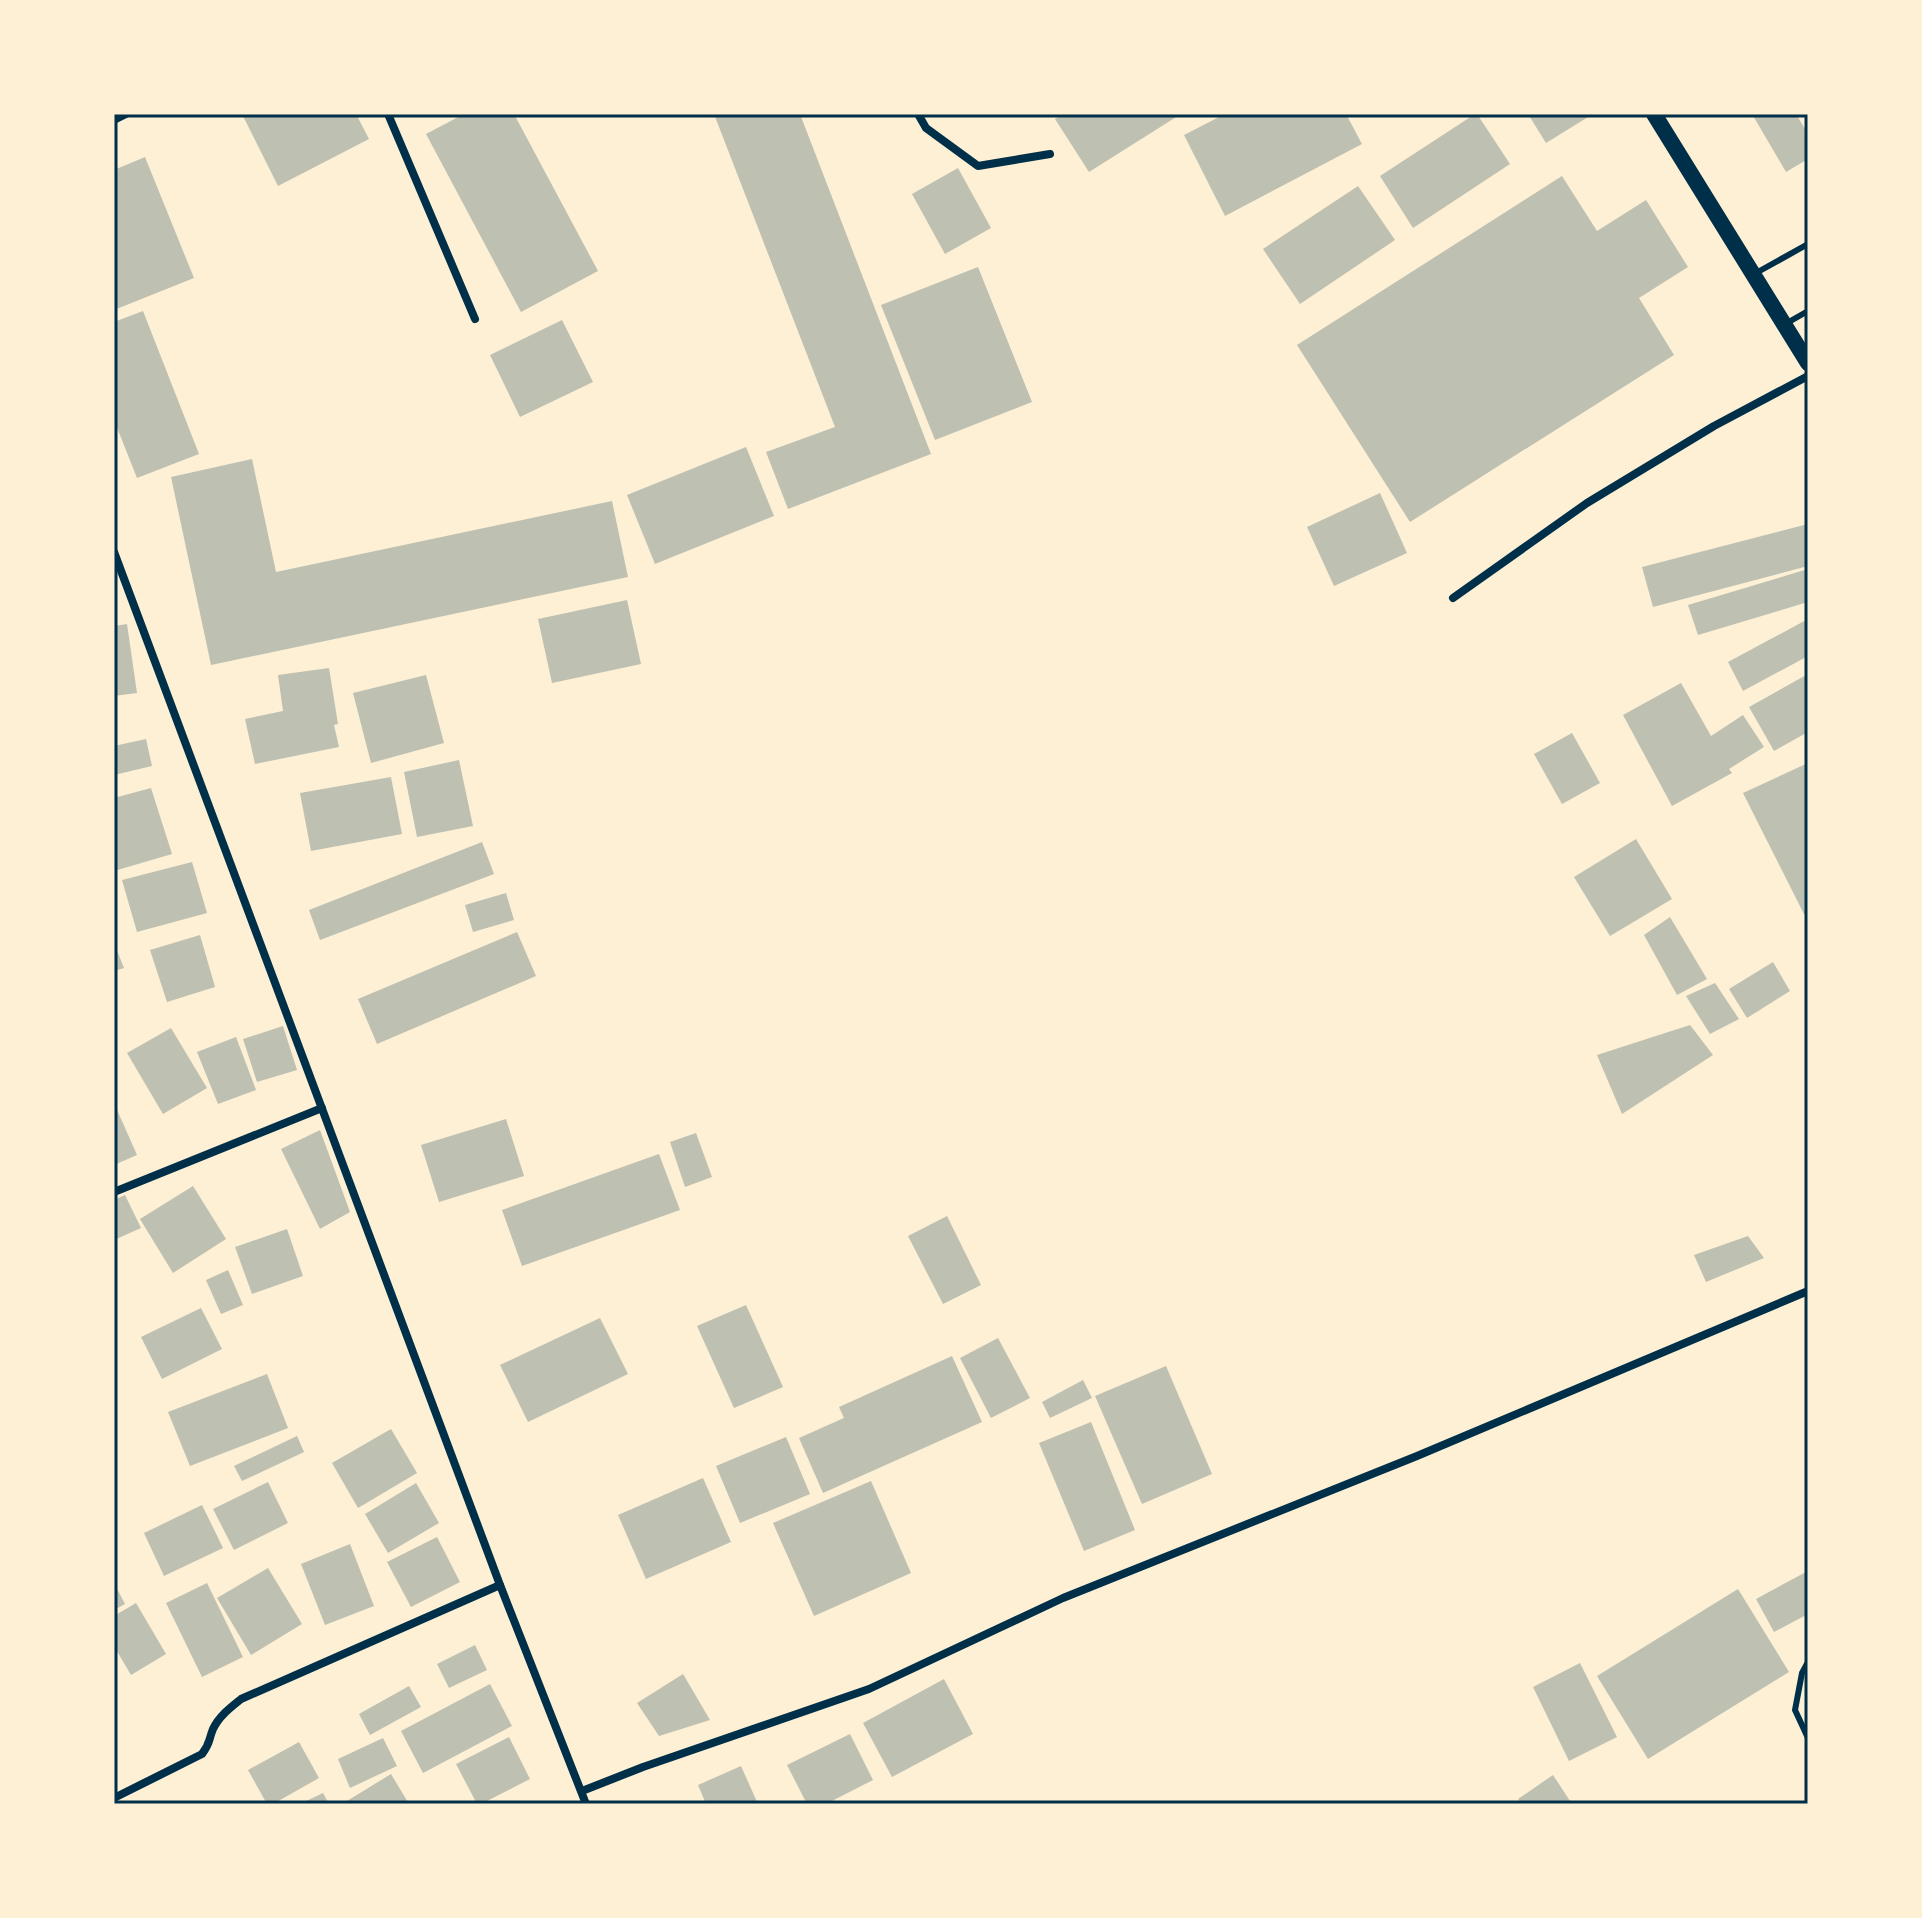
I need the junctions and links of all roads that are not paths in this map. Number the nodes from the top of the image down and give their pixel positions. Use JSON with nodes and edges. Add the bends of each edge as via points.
{"nodes":[{"id":1,"x":126,"y":114,"type":"edge"},
{"id":2,"x":388,"y":114,"type":"edge"},
{"id":3,"x":918,"y":114,"type":"edge"},
{"id":4,"x":1654,"y":114,"type":"edge"},
{"id":5,"x":114,"y":120,"type":"edge"},
{"id":6,"x":1050,"y":154,"type":"dead end"},
{"id":7,"x":1808,"y":244,"type":"edge"},
{"id":8,"x":1753,"y":274,"type":"junction"},
{"id":9,"x":1808,"y":311,"type":"edge"},
{"id":10,"x":475,"y":319,"type":"dead end"},
{"id":11,"x":1784,"y":325,"type":"junction"},
{"id":12,"x":1808,"y":363,"type":"edge"},
{"id":13,"x":1808,"y":376,"type":"edge"},
{"id":14,"x":114,"y":552,"type":"edge"},
{"id":15,"x":1453,"y":598,"type":"dead end"},
{"id":16,"x":322,"y":1108,"type":"junction"},
{"id":17,"x":114,"y":1192,"type":"edge"},
{"id":18,"x":1808,"y":1291,"type":"edge"},
{"id":19,"x":500,"y":1585,"type":"junction"},
{"id":20,"x":1808,"y":1662,"type":"edge"},
{"id":21,"x":1808,"y":1738,"type":"edge"},
{"id":22,"x":582,"y":1791,"type":"junction"},
{"id":23,"x":114,"y":1798,"type":"edge"},
{"id":24,"x":586,"y":1804,"type":"edge"}],
"edges":[{"from":1,"to":5,"type":"street"},
{"from":2,"to":10,"type":"street"},
{"from":3,"to":6,"type":"street","via":[[926,128],[978,166]]},
{"from":4,"to":8,"type":"main road"},
{"from":7,"to":8,"type":"lane"},
{"from":8,"to":11,"type":"main road"},
{"from":9,"to":11,"type":"lane"},
{"from":11,"to":12,"type":"main road"},
{"from":13,"to":15,"type":"street","via":[[1587,503]]},
{"from":14,"to":16,"type":"street"},
{"from":16,"to":17,"type":"street"},
{"from":16,"to":19,"type":"street"},
{"from":18,"to":22,"type":"street","via":[[1063,1598],[869,1689]]},
{"from":19,"to":22,"type":"street"},
{"from":19,"to":23,"type":"street","via":[[241,1699],[219,1720],[202,1754]]},
{"from":20,"to":21,"type":"lane","via":[[1795,1710]]},
{"from":22,"to":24,"type":"street"}]}
